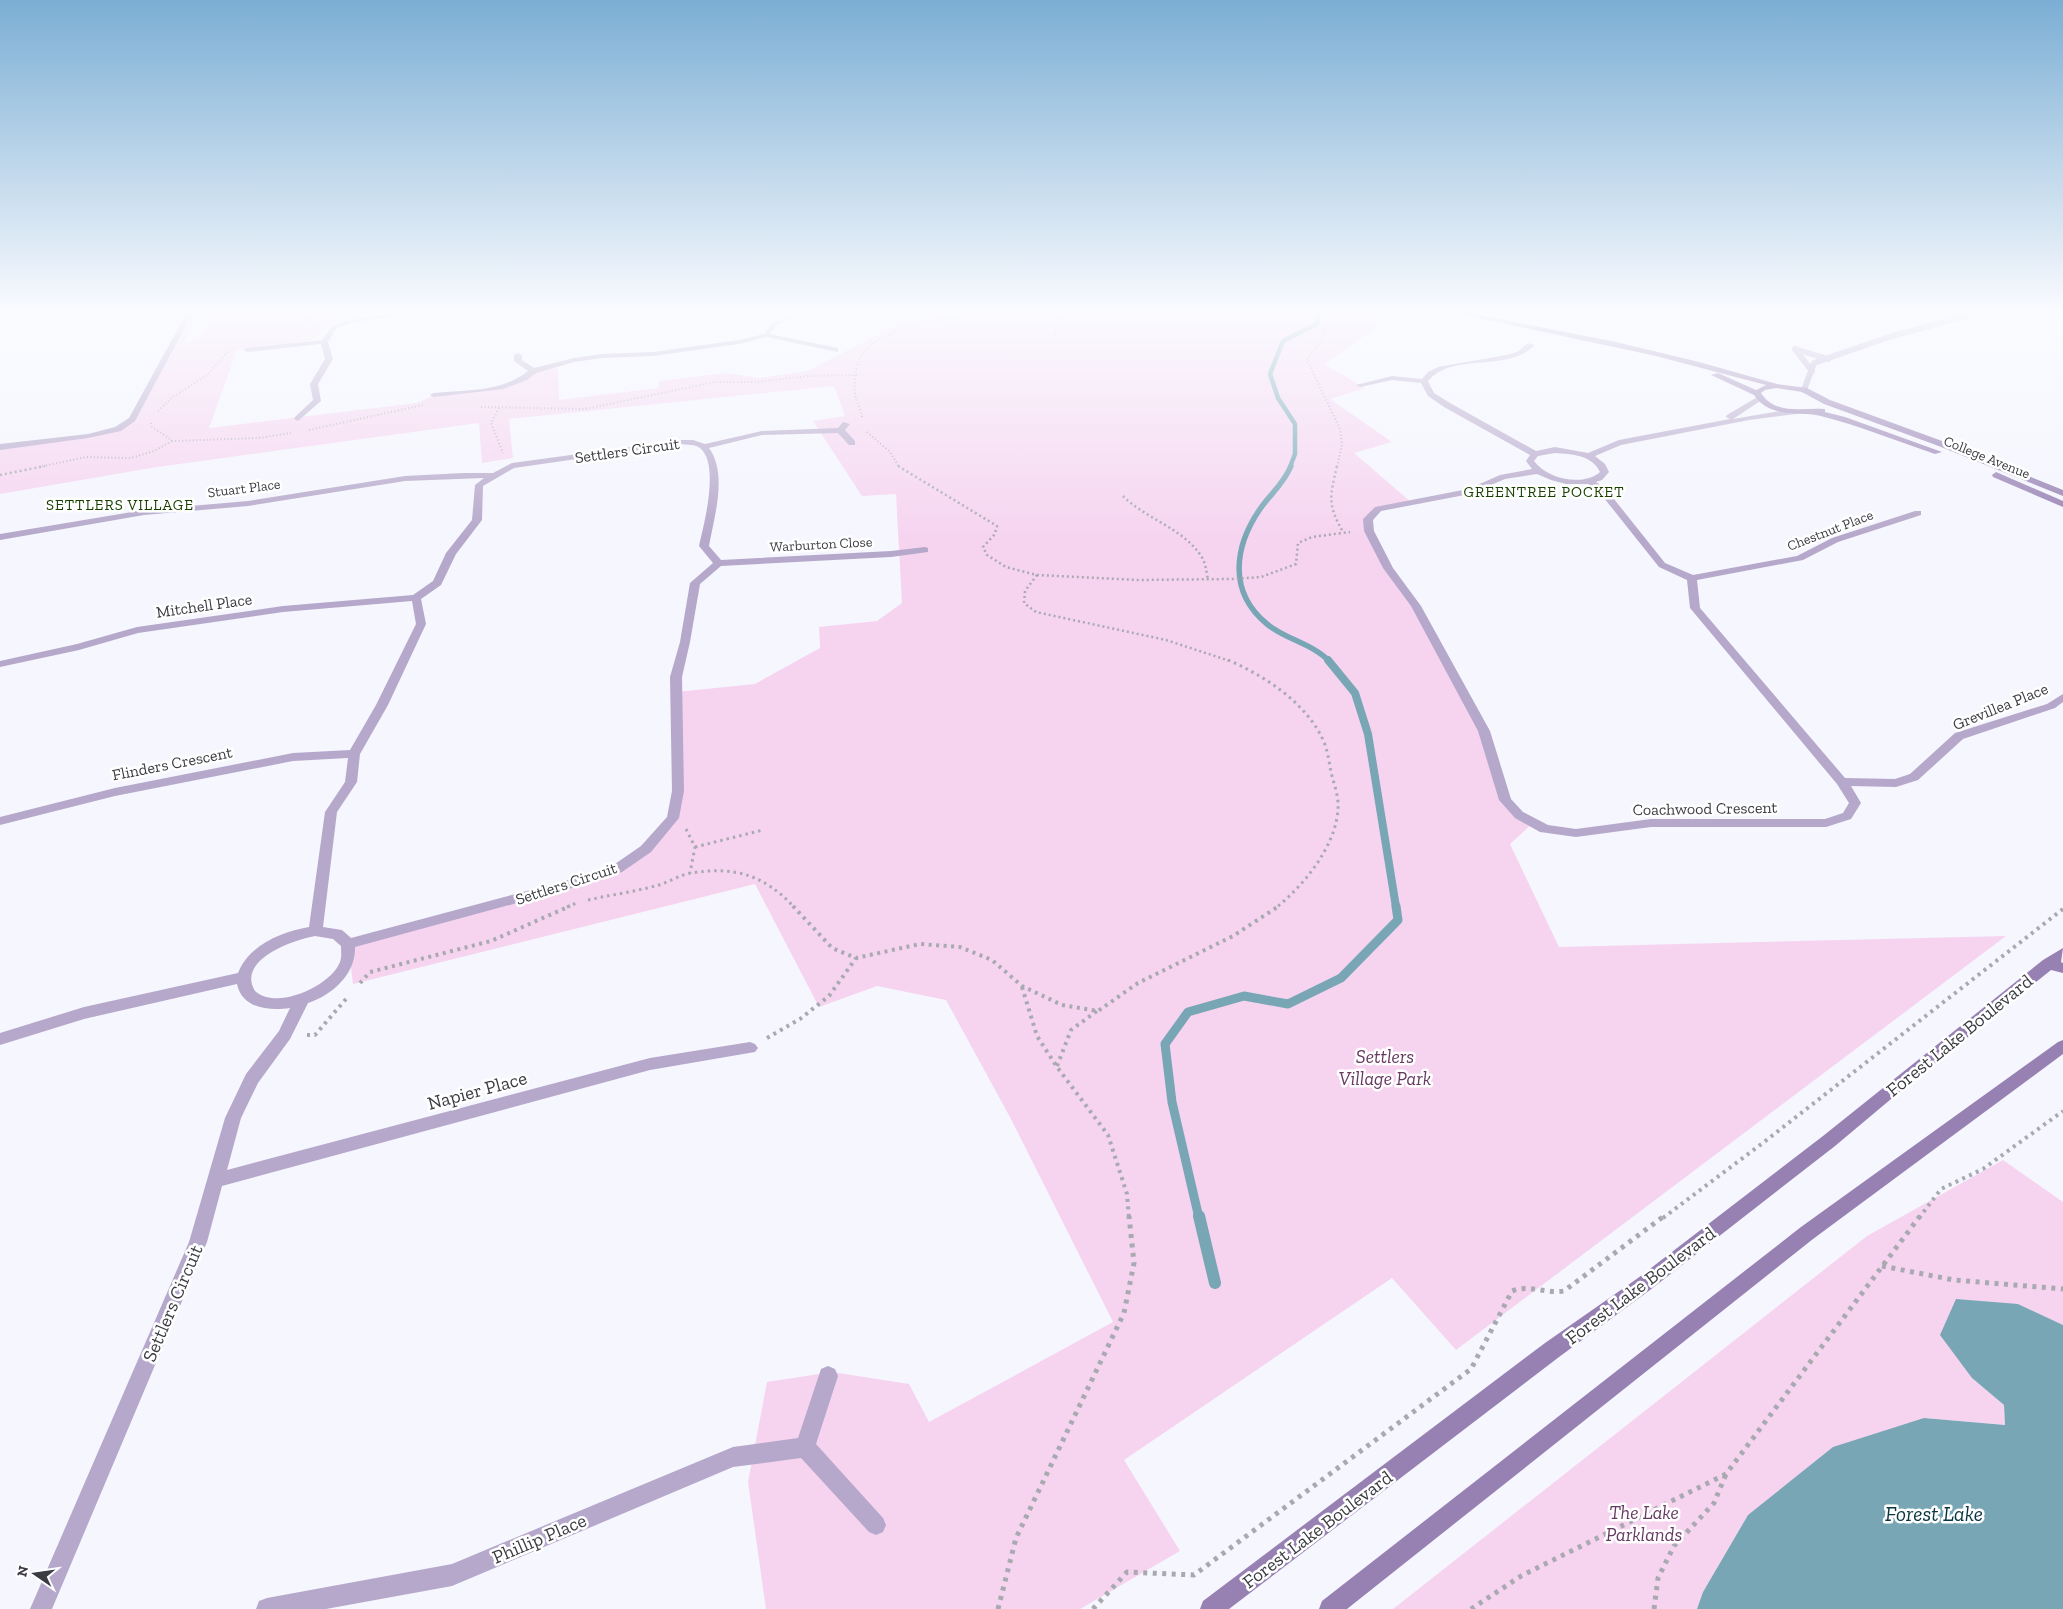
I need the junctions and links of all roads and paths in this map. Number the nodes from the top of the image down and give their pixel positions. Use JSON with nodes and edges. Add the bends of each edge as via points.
{"nodes":[{"id":1,"x":149,"y":387,"type":"edge"},
{"id":2,"x":315,"y":387,"type":"edge"},
{"id":3,"x":501,"y":387,"type":"edge"},
{"id":4,"x":857,"y":387,"type":"edge"},
{"id":5,"x":1319,"y":387,"type":"edge"},
{"id":6,"x":1428,"y":387,"type":"edge"},
{"id":7,"x":1741,"y":387,"type":"edge"},
{"id":8,"x":1769,"y":387,"type":"edge"},
{"id":9,"x":1784,"y":387,"type":"edge"},
{"id":10,"x":1805,"y":387,"type":"edge"},
{"id":11,"x":1804,"y":390,"type":"junction"},
{"id":12,"x":434,"y":395,"type":"dead end"},
{"id":13,"x":1758,"y":395,"type":"junction"},
{"id":14,"x":1827,"y":402,"type":"junction"},
{"id":15,"x":499,"y":408,"type":"dead end"},
{"id":16,"x":1796,"y":412,"type":"junction"},
{"id":17,"x":1814,"y":412,"type":"junction"},
{"id":18,"x":298,"y":419,"type":"dead end"},
{"id":19,"x":862,"y":421,"type":"dead end"},
{"id":20,"x":1716,"y":424,"type":"junction"},
{"id":21,"x":863,"y":429,"type":"dead end"},
{"id":22,"x":173,"y":441,"type":"dead end"},
{"id":23,"x":852,"y":443,"type":"dead end"},
{"id":24,"x":0,"y":447,"type":"edge"},
{"id":25,"x":704,"y":447,"type":"junction"},
{"id":26,"x":1535,"y":454,"type":"junction"},
{"id":27,"x":1589,"y":456,"type":"junction"},
{"id":28,"x":512,"y":466,"type":"junction"},
{"id":29,"x":1538,"y":471,"type":"junction"},
{"id":30,"x":0,"y":476,"type":"edge"},
{"id":31,"x":493,"y":476,"type":"junction"},
{"id":32,"x":1590,"y":481,"type":"junction"},
{"id":33,"x":2063,"y":493,"type":"edge"},
{"id":34,"x":1123,"y":496,"type":"dead end"},
{"id":35,"x":2063,"y":504,"type":"edge"},
{"id":36,"x":1918,"y":513,"type":"dead end"},
{"id":37,"x":1368,"y":531,"type":"junction"},
{"id":38,"x":1344,"y":532,"type":"junction"},
{"id":39,"x":0,"y":538,"type":"edge"},
{"id":40,"x":925,"y":550,"type":"dead end"},
{"id":41,"x":718,"y":563,"type":"junction"},
{"id":42,"x":1037,"y":575,"type":"junction"},
{"id":43,"x":1692,"y":578,"type":"junction"},
{"id":44,"x":1208,"y":579,"type":"junction"},
{"id":45,"x":416,"y":598,"type":"junction"},
{"id":46,"x":0,"y":664,"type":"edge"},
{"id":47,"x":2063,"y":697,"type":"edge"},
{"id":48,"x":354,"y":754,"type":"junction"},
{"id":49,"x":1842,"y":782,"type":"junction"},
{"id":50,"x":673,"y":818,"type":"junction"},
{"id":51,"x":0,"y":820,"type":"edge"},
{"id":52,"x":763,"y":830,"type":"dead end"},
{"id":53,"x":695,"y":848,"type":"junction"},
{"id":54,"x":690,"y":874,"type":"junction"},
{"id":55,"x":2063,"y":909,"type":"edge"},
{"id":56,"x":315,"y":931,"type":"junction"},
{"id":57,"x":348,"y":944,"type":"junction"},
{"id":58,"x":2063,"y":953,"type":"edge"},
{"id":59,"x":856,"y":958,"type":"junction"},
{"id":60,"x":2055,"y":966,"type":"edge"},
{"id":61,"x":244,"y":977,"type":"junction"},
{"id":62,"x":358,"y":986,"type":"dead end"},
{"id":63,"x":1022,"y":986,"type":"junction"},
{"id":64,"x":352,"y":993,"type":"dead end"},
{"id":65,"x":302,"y":999,"type":"junction"},
{"id":66,"x":1098,"y":1011,"type":"junction"},
{"id":67,"x":286,"y":1035,"type":"junction"},
{"id":68,"x":0,"y":1039,"type":"edge"},
{"id":69,"x":2063,"y":1046,"type":"edge"},
{"id":70,"x":750,"y":1048,"type":"joint"},
{"id":71,"x":1057,"y":1067,"type":"junction"},
{"id":72,"x":2063,"y":1111,"type":"edge"},
{"id":73,"x":216,"y":1180,"type":"junction"},
{"id":74,"x":1882,"y":1266,"type":"junction"},
{"id":75,"x":2063,"y":1289,"type":"edge"},
{"id":76,"x":828,"y":1376,"type":"dead end"},
{"id":77,"x":805,"y":1447,"type":"junction"},
{"id":78,"x":1726,"y":1474,"type":"junction"},
{"id":79,"x":876,"y":1525,"type":"dead end"},
{"id":80,"x":42,"y":1609,"type":"edge"},
{"id":81,"x":267,"y":1609,"type":"edge"},
{"id":82,"x":998,"y":1609,"type":"edge"},
{"id":83,"x":1093,"y":1609,"type":"edge"},
{"id":84,"x":1211,"y":1609,"type":"edge"},
{"id":85,"x":1330,"y":1609,"type":"edge"},
{"id":86,"x":1471,"y":1609,"type":"edge"},
{"id":87,"x":1654,"y":1609,"type":"edge"}],
"edges":[{"from":1,"to":24,"type":"street","via":[[132,419],[118,429]]},
{"from":2,"to":18,"type":"street","via":[[317,401]]},
{"from":3,"to":12,"type":"street"},
{"from":4,"to":19,"type":"path"},
{"from":5,"to":38,"type":"path","via":[[1340,429],[1342,446],[1331,493],[1332,512]]},
{"from":6,"to":26,"type":"street","via":[[1447,405]]},
{"from":7,"to":13,"type":"street","name":"College Avenue"},
{"from":8,"to":13,"type":"street","name":"College Avenue","via":[[1763,388]]},
{"from":9,"to":11,"type":"street","name":"College Avenue"},
{"from":10,"to":11,"type":"lane"},
{"from":11,"to":14,"type":"street","name":"College Avenue"},
{"from":13,"to":16,"type":"street","name":"College Avenue","via":[[1772,406]]},
{"from":13,"to":20,"type":"street","via":[[1748,407]]},
{"from":14,"to":17,"type":"street","via":[[1826,409]]},
{"from":14,"to":33,"type":"street","name":"College Avenue"},
{"from":15,"to":28,"type":"path","via":[[491,422],[500,447]]},
{"from":16,"to":17,"type":"street","name":"College Avenue"},
{"from":16,"to":20,"type":"street","via":[[1771,413]]},
{"from":17,"to":35,"type":"street","name":"College Avenue","via":[[1947,455]]},
{"from":20,"to":27,"type":"street","via":[[1604,446]]},
{"from":21,"to":42,"type":"path","via":[[909,474],[997,526],[995,534],[983,547],[987,555],[1006,567]]},
{"from":22,"to":30,"type":"path","via":[[131,458],[86,457]]},
{"from":23,"to":25,"type":"street","via":[[843,427],[762,434]]},
{"from":25,"to":28,"type":"street","name":"Settlers Circuit","via":[[681,442]]},
{"from":25,"to":41,"type":"street","via":[[710,456],[715,488],[704,546]]},
{"from":26,"to":27,"type":"street","via":[[1555,450]]},
{"from":26,"to":29,"type":"street","via":[[1530,461]]},
{"from":27,"to":32,"type":"street","via":[[1603,466],[1605,472],[1602,477]]},
{"from":28,"to":31,"type":"street","name":"Settlers Circuit"},
{"from":29,"to":32,"type":"street","via":[[1557,479]]},
{"from":29,"to":37,"type":"street","via":[[1504,478],[1470,491],[1378,509],[1368,519]]},
{"from":31,"to":39,"type":"street","name":"Stuart Place","via":[[453,473],[334,488],[258,502],[113,517]]},
{"from":31,"to":45,"type":"street","name":"Settlers Circuit","via":[[479,485],[477,520],[451,553],[437,583]]},
{"from":32,"to":43,"type":"street","via":[[1603,491],[1662,565]]},
{"from":34,"to":44,"type":"path","via":[[1148,518],[1186,540],[1201,555]]},
{"from":36,"to":43,"type":"street","name":"Chestnut Place","via":[[1835,540],[1800,558]]},
{"from":37,"to":38,"type":"path"},
{"from":37,"to":49,"type":"street","name":"Coachwood Crescent","via":[[1388,568],[1416,606],[1484,731],[1505,800],[1519,815],[1545,829],[1576,833],[1651,823],[1826,823],[1847,816],[1855,802]]},
{"from":38,"to":44,"type":"path","via":[[1312,537],[1298,543],[1296,564],[1289,568],[1261,577]]},
{"from":40,"to":41,"type":"street","name":"Warburton Close"},
{"from":41,"to":50,"type":"street","via":[[696,583],[676,678],[678,791]]},
{"from":42,"to":44,"type":"path","via":[[1138,580]]},
{"from":42,"to":66,"type":"path","via":[[1025,591],[1024,604],[1036,612],[1196,647],[1238,663],[1276,686],[1322,738],[1336,788],[1338,810],[1331,834],[1314,866],[1286,900],[1254,924],[1139,982]]},
{"from":43,"to":49,"type":"street","name":"Coachwood Crescent","via":[[1695,608]]},
{"from":45,"to":46,"type":"street","name":"Mitchell Place","via":[[283,609],[137,630],[79,647]]},
{"from":45,"to":48,"type":"street","via":[[421,624]]},
{"from":47,"to":49,"type":"street","name":"Grevillea Place","via":[[2051,706],[1959,736],[1914,777],[1896,783]]},
{"from":48,"to":51,"type":"street","name":"Flinders Crescent","via":[[284,759],[115,792]]},
{"from":48,"to":56,"type":"street","via":[[351,782],[330,812]]},
{"from":50,"to":53,"type":"path","via":[[689,831]]},
{"from":50,"to":57,"type":"street","name":"Settlers Circuit","via":[[646,849],[617,869]]},
{"from":52,"to":53,"type":"path"},
{"from":53,"to":54,"type":"path"},
{"from":54,"to":59,"type":"path","via":[[731,871],[759,878],[783,895],[832,948]]},
{"from":54,"to":62,"type":"path","via":[[657,886],[581,901],[491,941],[370,972]]},
{"from":55,"to":83,"type":"path","via":[[1764,1142],[1564,1291],[1547,1293],[1523,1286],[1512,1290],[1471,1369],[1194,1575],[1128,1572]]},
{"from":56,"to":57,"type":"street","via":[[337,934]]},
{"from":56,"to":61,"type":"street","via":[[301,932],[272,944],[250,964]]},
{"from":57,"to":65,"type":"street","via":[[348,961],[340,974]]},
{"from":58,"to":60,"type":"street","name":"Forest Lake Boulevard"},
{"from":59,"to":63,"type":"path","via":[[920,944],[960,947],[992,960]]},
{"from":59,"to":70,"type":"path","via":[[829,996]]},
{"from":60,"to":84,"type":"street","name":"Forest Lake Boulevard"},
{"from":61,"to":65,"type":"street","via":[[246,989],[254,999],[283,1003]]},
{"from":61,"to":68,"type":"street","via":[[84,1013]]},
{"from":63,"to":66,"type":"path","via":[[1062,1005]]},
{"from":63,"to":71,"type":"path","via":[[1036,1036]]},
{"from":64,"to":67,"type":"path","via":[[315,1034]]},
{"from":65,"to":67,"type":"street","name":"Settlers Circuit"},
{"from":66,"to":71,"type":"path","via":[[1071,1030]]},
{"from":67,"to":73,"type":"street","name":"Settlers Circuit","via":[[252,1079],[233,1118]]},
{"from":69,"to":85,"type":"street","via":[[1806,1234]]},
{"from":70,"to":73,"type":"street","name":"Napier Place","via":[[650,1064]]},
{"from":71,"to":82,"type":"path","via":[[1108,1136],[1127,1194],[1134,1263],[1124,1313],[1016,1538]]},
{"from":72,"to":74,"type":"path","via":[[1983,1168],[1941,1189]]},
{"from":73,"to":80,"type":"street","name":"Settlers Circuit","via":[[198,1242]]},
{"from":74,"to":75,"type":"path","via":[[1954,1280]]},
{"from":74,"to":78,"type":"path"},
{"from":76,"to":77,"type":"street"},
{"from":77,"to":79,"type":"street"},
{"from":77,"to":81,"type":"street","name":"Phillip Place","via":[[733,1457],[452,1575]]},
{"from":78,"to":86,"type":"path","via":[[1521,1576]]},
{"from":78,"to":87,"type":"path","via":[[1714,1503],[1674,1546],[1658,1578]]}]}
